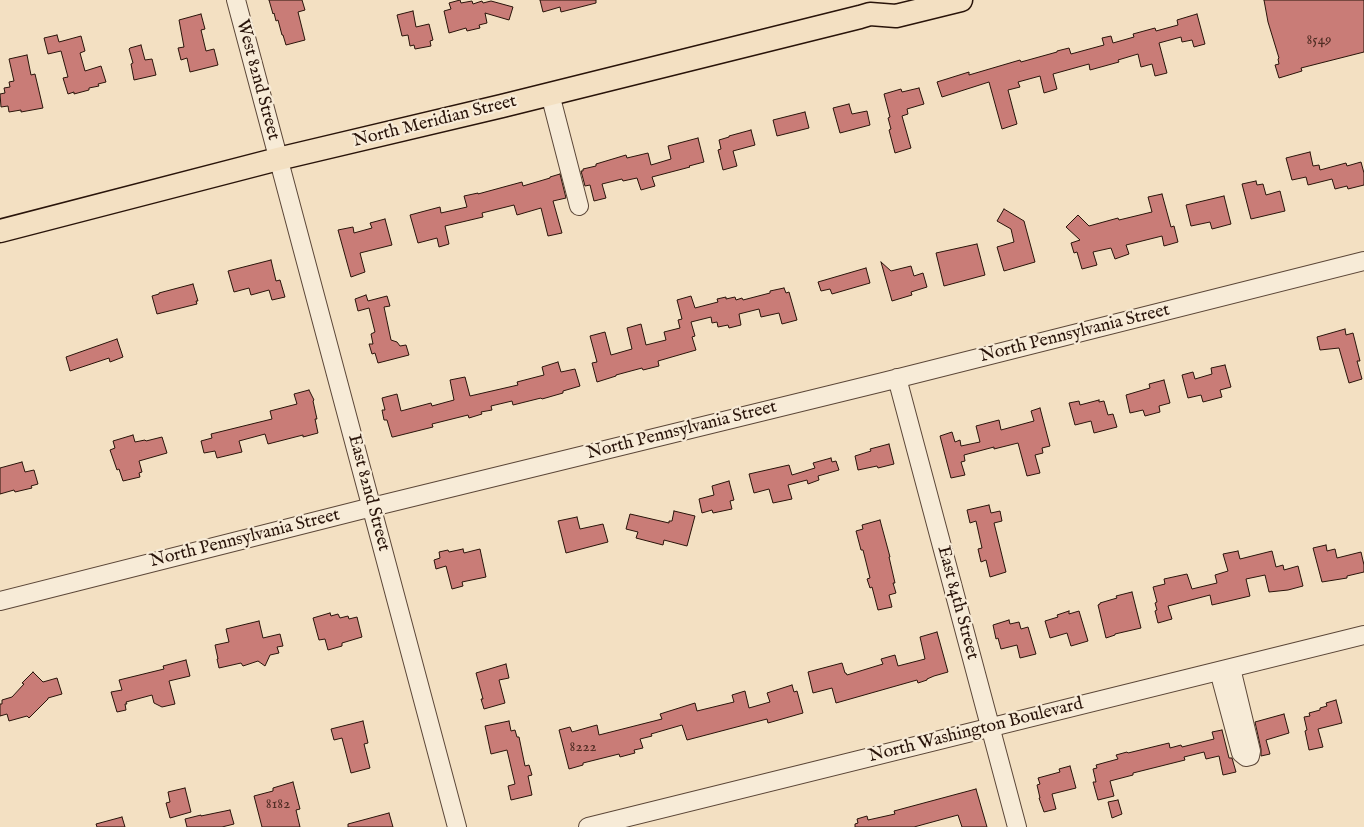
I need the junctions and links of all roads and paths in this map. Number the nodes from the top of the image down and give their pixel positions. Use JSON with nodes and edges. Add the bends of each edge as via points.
{"nodes":[{"id":1,"x":236,"y":0,"type":"edge"},
{"id":2,"x":894,"y":0,"type":"edge"},
{"id":3,"x":961,"y":0,"type":"edge"},
{"id":4,"x":870,"y":14,"type":"junction"},
{"id":5,"x":550,"y":94,"type":"junction"},
{"id":6,"x":278,"y":159,"type":"junction"},
{"id":7,"x":579,"y":206,"type":"dead end"},
{"id":8,"x":0,"y":231,"type":"edge"},
{"id":9,"x":1364,"y":261,"type":"edge"},
{"id":10,"x":897,"y":378,"type":"junction"},
{"id":11,"x":372,"y":507,"type":"junction"},
{"id":12,"x":0,"y":601,"type":"edge"},
{"id":13,"x":1364,"y":635,"type":"edge"},
{"id":14,"x":991,"y":728,"type":"junction"},
{"id":15,"x":457,"y":827,"type":"edge"},
{"id":16,"x":588,"y":827,"type":"edge"},
{"id":17,"x":1017,"y":827,"type":"edge"}],
"edges":[{"from":1,"to":6,"type":"street","name":"West 82nd Street"},
{"from":2,"to":4,"type":"main road","name":"North Meridian Street"},
{"from":3,"to":4,"type":"main road","name":"North Meridian Street","via":[[896,16]]},
{"from":4,"to":5,"type":"main road","name":"North Meridian Street"},
{"from":5,"to":6,"type":"main road","name":"North Meridian Street"},
{"from":5,"to":7,"type":"street"},
{"from":6,"to":8,"type":"main road","name":"North Meridian Street"},
{"from":6,"to":11,"type":"street","name":"East 82nd Street"},
{"from":9,"to":10,"type":"street","name":"North Pennsylvania Street"},
{"from":10,"to":11,"type":"street","name":"North Pennsylvania Street"},
{"from":10,"to":14,"type":"street","name":"East 84th Street"},
{"from":11,"to":12,"type":"street","name":"North Pennsylvania Street"},
{"from":11,"to":15,"type":"street","name":"East 82nd Street"},
{"from":13,"to":14,"type":"street","name":"North Washington Boulevard"},
{"from":14,"to":16,"type":"street","name":"North Washington Boulevard"},
{"from":14,"to":17,"type":"street","name":"East 84th Street"}]}
